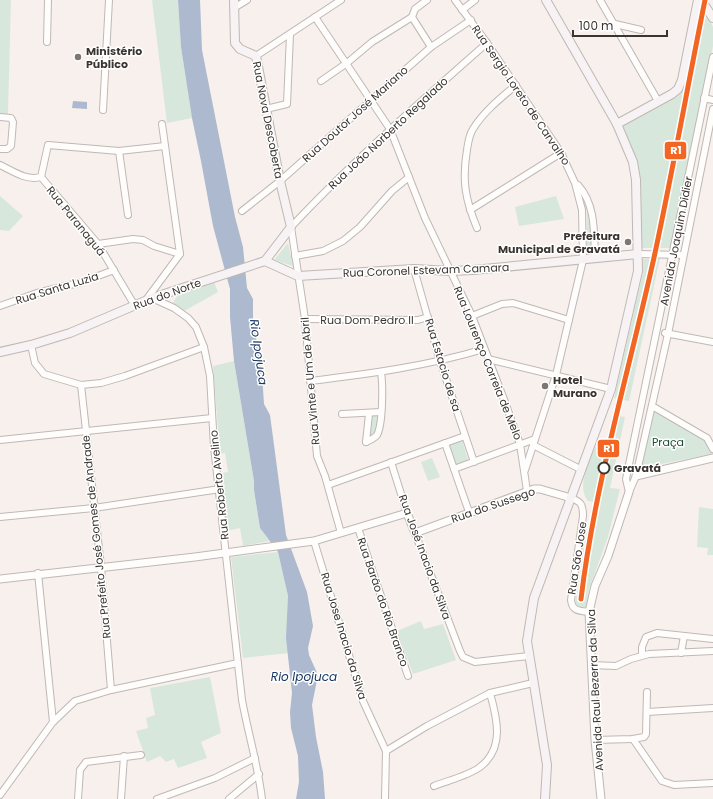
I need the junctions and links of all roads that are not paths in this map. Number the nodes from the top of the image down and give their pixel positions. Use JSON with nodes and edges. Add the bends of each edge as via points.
{"nodes":[{"id":1,"x":48,"y":0,"type":"edge"},
{"id":2,"x":109,"y":0,"type":"edge"},
{"id":3,"x":247,"y":0,"type":"edge"},
{"id":4,"x":341,"y":0,"type":"edge"},
{"id":5,"x":455,"y":0,"type":"edge"},
{"id":6,"x":475,"y":0,"type":"edge"},
{"id":7,"x":547,"y":0,"type":"edge"},
{"id":8,"x":600,"y":0,"type":"edge"},
{"id":9,"x":700,"y":0,"type":"edge"},
{"id":10,"x":424,"y":1,"type":"edge"},
{"id":11,"x":234,"y":4,"type":"edge"},
{"id":12,"x":462,"y":10,"type":"junction"},
{"id":13,"x":712,"y":13,"type":"edge"},
{"id":14,"x":315,"y":17,"type":"junction"},
{"id":15,"x":412,"y":17,"type":"junction"},
{"id":16,"x":471,"y":20,"type":"junction"},
{"id":17,"x":615,"y":24,"type":"junction"},
{"id":18,"x":642,"y":30,"type":"dead end"},
{"id":19,"x":290,"y":35,"type":"junction"},
{"id":20,"x":47,"y":42,"type":"dead end"},
{"id":21,"x":487,"y":43,"type":"junction"},
{"id":22,"x":431,"y":47,"type":"junction"},
{"id":23,"x":256,"y":56,"type":"junction"},
{"id":24,"x":713,"y":57,"type":"edge"},
{"id":25,"x":347,"y":64,"type":"junction"},
{"id":26,"x":321,"y":81,"type":"dead end"},
{"id":27,"x":516,"y":85,"type":"junction"},
{"id":28,"x":704,"y":98,"type":"junction"},
{"id":29,"x":370,"y":100,"type":"junction"},
{"id":30,"x":713,"y":100,"type":"edge"},
{"id":31,"x":658,"y":101,"type":"junction"},
{"id":32,"x":266,"y":109,"type":"junction"},
{"id":33,"x":713,"y":109,"type":"edge"},
{"id":34,"x":103,"y":110,"type":"dead end"},
{"id":35,"x":0,"y":118,"type":"edge"},
{"id":36,"x":162,"y":124,"type":"dead end"},
{"id":37,"x":617,"y":124,"type":"junction"},
{"id":38,"x":390,"y":129,"type":"junction"},
{"id":39,"x":696,"y":140,"type":"junction"},
{"id":40,"x":706,"y":143,"type":"junction"},
{"id":41,"x":165,"y":146,"type":"junction"},
{"id":42,"x":0,"y":149,"type":"edge"},
{"id":43,"x":119,"y":151,"type":"junction"},
{"id":44,"x":562,"y":153,"type":"junction"},
{"id":45,"x":0,"y":165,"type":"edge"},
{"id":46,"x":41,"y":177,"type":"junction"},
{"id":47,"x":409,"y":177,"type":"junction"},
{"id":48,"x":280,"y":181,"type":"junction"},
{"id":49,"x":576,"y":182,"type":"junction"},
{"id":50,"x":686,"y":190,"type":"junction"},
{"id":51,"x":696,"y":192,"type":"junction"},
{"id":52,"x":470,"y":210,"type":"junction"},
{"id":53,"x":242,"y":211,"type":"dead end"},
{"id":54,"x":128,"y":215,"type":"dead end"},
{"id":55,"x":291,"y":227,"type":"junction"},
{"id":56,"x":477,"y":228,"type":"dead end"},
{"id":57,"x":98,"y":244,"type":"junction"},
{"id":58,"x":180,"y":254,"type":"junction"},
{"id":59,"x":638,"y":254,"type":"junction"},
{"id":60,"x":673,"y":254,"type":"junction"},
{"id":61,"x":684,"y":255,"type":"junction"},
{"id":62,"x":295,"y":256,"type":"junction"},
{"id":63,"x":595,"y":259,"type":"junction"},
{"id":64,"x":583,"y":260,"type":"junction"},
{"id":65,"x":265,"y":261,"type":"junction"},
{"id":66,"x":414,"y":269,"type":"junction"},
{"id":67,"x":114,"y":270,"type":"junction"},
{"id":68,"x":450,"y":271,"type":"junction"},
{"id":69,"x":298,"y":276,"type":"junction"},
{"id":70,"x":148,"y":300,"type":"junction"},
{"id":71,"x":0,"y":306,"type":"edge"},
{"id":72,"x":135,"y":306,"type":"junction"},
{"id":73,"x":472,"y":316,"type":"junction"},
{"id":74,"x":428,"y":317,"type":"junction"},
{"id":75,"x":305,"y":319,"type":"junction"},
{"id":76,"x":569,"y":320,"type":"junction"},
{"id":77,"x":658,"y":332,"type":"junction"},
{"id":78,"x":668,"y":334,"type":"junction"},
{"id":79,"x":713,"y":342,"type":"edge"},
{"id":80,"x":31,"y":345,"type":"junction"},
{"id":81,"x":204,"y":347,"type":"junction"},
{"id":82,"x":484,"y":349,"type":"junction"},
{"id":83,"x":0,"y":352,"type":"edge"},
{"id":84,"x":488,"y":359,"type":"junction"},
{"id":85,"x":440,"y":361,"type":"junction"},
{"id":86,"x":381,"y":372,"type":"junction"},
{"id":87,"x":556,"y":375,"type":"junction"},
{"id":88,"x":310,"y":381,"type":"junction"},
{"id":89,"x":81,"y":385,"type":"junction"},
{"id":90,"x":646,"y":386,"type":"junction"},
{"id":91,"x":656,"y":388,"type":"junction"},
{"id":92,"x":611,"y":389,"type":"junction"},
{"id":93,"x":652,"y":406,"type":"junction"},
{"id":94,"x":381,"y":412,"type":"junction"},
{"id":95,"x":342,"y":414,"type":"dead end"},
{"id":96,"x":368,"y":414,"type":"junction"},
{"id":97,"x":212,"y":418,"type":"junction"},
{"id":98,"x":85,"y":432,"type":"junction"},
{"id":99,"x":464,"y":436,"type":"junction"},
{"id":100,"x":635,"y":437,"type":"junction"},
{"id":101,"x":644,"y":439,"type":"junction"},
{"id":102,"x":0,"y":440,"type":"edge"},
{"id":103,"x":534,"y":442,"type":"junction"},
{"id":104,"x":445,"y":444,"type":"junction"},
{"id":105,"x":520,"y":444,"type":"junction"},
{"id":106,"x":713,"y":449,"type":"edge"},
{"id":107,"x":713,"y":458,"type":"edge"},
{"id":108,"x":391,"y":462,"type":"junction"},
{"id":109,"x":474,"y":462,"type":"junction"},
{"id":110,"x":454,"y":469,"type":"junction"},
{"id":111,"x":582,"y":470,"type":"junction"},
{"id":112,"x":524,"y":474,"type":"junction"},
{"id":113,"x":636,"y":476,"type":"junction"},
{"id":114,"x":626,"y":479,"type":"junction"},
{"id":115,"x":328,"y":485,"type":"junction"},
{"id":116,"x":220,"y":489,"type":"junction"},
{"id":117,"x":527,"y":491,"type":"junction"},
{"id":118,"x":629,"y":492,"type":"junction"},
{"id":119,"x":571,"y":498,"type":"junction"},
{"id":120,"x":94,"y":508,"type":"junction"},
{"id":121,"x":407,"y":512,"type":"junction"},
{"id":122,"x":469,"y":512,"type":"junction"},
{"id":123,"x":0,"y":517,"type":"edge"},
{"id":124,"x":358,"y":528,"type":"junction"},
{"id":125,"x":341,"y":533,"type":"junction"},
{"id":126,"x":416,"y":533,"type":"junction"},
{"id":127,"x":314,"y":541,"type":"junction"},
{"id":128,"x":227,"y":552,"type":"junction"},
{"id":129,"x":101,"y":567,"type":"junction"},
{"id":130,"x":38,"y":573,"type":"junction"},
{"id":131,"x":0,"y":579,"type":"edge"},
{"id":132,"x":589,"y":612,"type":"junction"},
{"id":133,"x":684,"y":636,"type":"junction"},
{"id":134,"x":713,"y":638,"type":"edge"},
{"id":135,"x":713,"y":651,"type":"edge"},
{"id":136,"x":681,"y":653,"type":"junction"},
{"id":137,"x":642,"y":655,"type":"junction"},
{"id":138,"x":529,"y":656,"type":"junction"},
{"id":139,"x":238,"y":663,"type":"junction"},
{"id":140,"x":591,"y":665,"type":"junction"},
{"id":141,"x":408,"y":676,"type":"dead end"},
{"id":142,"x":533,"y":683,"type":"junction"},
{"id":143,"x":111,"y":690,"type":"junction"},
{"id":144,"x":647,"y":692,"type":"dead end"},
{"id":145,"x":490,"y":693,"type":"junction"},
{"id":146,"x":713,"y":708,"type":"edge"},
{"id":147,"x":647,"y":712,"type":"junction"},
{"id":148,"x":52,"y":722,"type":"junction"},
{"id":149,"x":633,"y":739,"type":"junction"},
{"id":150,"x":595,"y":740,"type":"junction"},
{"id":151,"x":386,"y":751,"type":"junction"},
{"id":152,"x":141,"y":755,"type":"dead end"},
{"id":153,"x":124,"y":756,"type":"junction"},
{"id":154,"x":255,"y":758,"type":"junction"},
{"id":155,"x":259,"y":774,"type":"junction"},
{"id":156,"x":713,"y":783,"type":"edge"},
{"id":157,"x":434,"y":786,"type":"dead end"},
{"id":158,"x":0,"y":795,"type":"edge"},
{"id":159,"x":78,"y":799,"type":"edge"},
{"id":160,"x":122,"y":799,"type":"edge"},
{"id":161,"x":157,"y":799,"type":"edge"},
{"id":162,"x":230,"y":799,"type":"edge"},
{"id":163,"x":262,"y":799,"type":"edge"},
{"id":164,"x":385,"y":799,"type":"edge"},
{"id":165,"x":545,"y":799,"type":"edge"},
{"id":166,"x":602,"y":799,"type":"edge"}],
"edges":[{"from":1,"to":20,"type":"street"},
{"from":2,"to":34,"type":"street"},
{"from":3,"to":11,"type":"street"},
{"from":4,"to":14,"type":"street"},
{"from":5,"to":12,"type":"street","name":"Rua Sergio Loreto de Carvalho"},
{"from":6,"to":12,"type":"street"},
{"from":7,"to":37,"type":"main road"},
{"from":8,"to":17,"type":"street"},
{"from":9,"to":13,"type":"main road"},
{"from":9,"to":31,"type":"main road","via":[[680,85],[672,94]]},
{"from":10,"to":15,"type":"street","via":[[415,9]]},
{"from":11,"to":23,"type":"main road","name":"Rua Nova Descoberta","via":[[235,43],[240,49]]},
{"from":12,"to":16,"type":"street","name":"Rua Sergio Loreto de Carvalho"},
{"from":14,"to":19,"type":"street"},
{"from":14,"to":25,"type":"street","name":"Rua Lourenço Correia de Melo"},
{"from":15,"to":22,"type":"street"},
{"from":15,"to":25,"type":"street","via":[[372,42]]},
{"from":16,"to":21,"type":"street","name":"Rua Sergio Loreto de Carvalho"},
{"from":16,"to":22,"type":"street","name":"Rua Doutor José Mariano"},
{"from":17,"to":18,"type":"street"},
{"from":17,"to":31,"type":"street"},
{"from":19,"to":23,"type":"street"},
{"from":19,"to":32,"type":"street","via":[[288,102],[287,105]]},
{"from":21,"to":27,"type":"street","name":"Rua Sergio Loreto de Carvalho"},
{"from":21,"to":38,"type":"street","name":"Rua João Norberto Regalado"},
{"from":22,"to":29,"type":"street","name":"Rua Doutor José Mariano"},
{"from":23,"to":32,"type":"main road","name":"Rua Nova Descoberta"},
{"from":24,"to":28,"type":"street","name":"Avenida Joaquim Didier"},
{"from":25,"to":26,"type":"street"},
{"from":25,"to":29,"type":"street","name":"Rua Lourenço Correia de Melo"},
{"from":27,"to":44,"type":"street","name":"Rua Sergio Loreto de Carvalho"},
{"from":27,"to":52,"type":"street","via":[[497,101],[477,123],[471,134],[466,155],[464,185]]},
{"from":28,"to":30,"type":"street"},
{"from":28,"to":39,"type":"street","name":"Avenida Joaquim Didier"},
{"from":29,"to":38,"type":"street","name":"Rua Lourenço Correia de Melo"},
{"from":29,"to":48,"type":"street","name":"Rua Doutor José Mariano"},
{"from":31,"to":37,"type":"main road"},
{"from":32,"to":48,"type":"main road","name":"Rua Nova Descoberta"},
{"from":33,"to":40,"type":"street","name":"Avenida Joaquim Didier"},
{"from":35,"to":42,"type":"street","via":[[11,118],[13,122],[11,146]]},
{"from":36,"to":41,"type":"street"},
{"from":37,"to":59,"type":"main road","via":[[633,162],[636,180]]},
{"from":38,"to":47,"type":"street","name":"Rua Lourenço Correia de Melo"},
{"from":38,"to":55,"type":"street","name":"Rua João Norberto Regalado"},
{"from":39,"to":40,"type":"street"},
{"from":39,"to":50,"type":"street","name":"Avenida Joaquim Didier"},
{"from":40,"to":51,"type":"street","name":"Avenida Joaquim Didier"},
{"from":41,"to":43,"type":"street"},
{"from":41,"to":58,"type":"street"},
{"from":43,"to":46,"type":"street","via":[[48,146]]},
{"from":43,"to":54,"type":"street"},
{"from":44,"to":49,"type":"street","name":"Rua Sergio Loreto de Carvalho"},
{"from":44,"to":52,"type":"street"},
{"from":45,"to":46,"type":"street","via":[[34,179]]},
{"from":46,"to":57,"type":"street","name":"Rua Paranaguá"},
{"from":47,"to":62,"type":"street","via":[[343,241],[322,251]]},
{"from":47,"to":68,"type":"street","name":"Rua Lourenço Correia de Melo"},
{"from":48,"to":53,"type":"street","name":"Rua Doutor José Mariano"},
{"from":48,"to":55,"type":"main road","name":"Rua Nova Descoberta"},
{"from":49,"to":63,"type":"street","name":"Rua Sergio Loreto de Carvalho","via":[[586,195],[592,211]]},
{"from":49,"to":64,"type":"street","name":"Rua Sergio Loreto de Carvalho","via":[[582,210]]},
{"from":50,"to":51,"type":"street"},
{"from":50,"to":60,"type":"street","name":"Avenida Joaquim Didier"},
{"from":51,"to":61,"type":"street","name":"Avenida Joaquim Didier"},
{"from":52,"to":56,"type":"street"},
{"from":55,"to":62,"type":"street","name":"Rua Vinte e Um de Abril"},
{"from":55,"to":65,"type":"main road"},
{"from":57,"to":58,"type":"street","via":[[143,240]]},
{"from":57,"to":67,"type":"street","name":"Rua Paranaguá"},
{"from":58,"to":70,"type":"street"},
{"from":59,"to":60,"type":"street"},
{"from":59,"to":63,"type":"main road","name":"Rua Coronel Estevam Camara"},
{"from":59,"to":92,"type":"main road","via":[[636,287]]},
{"from":60,"to":61,"type":"street"},
{"from":60,"to":77,"type":"street","name":"Avenida Joaquim Didier"},
{"from":61,"to":78,"type":"street","name":"Avenida Joaquim Didier"},
{"from":62,"to":69,"type":"street","name":"Rua Vinte e Um de Abril"},
{"from":63,"to":64,"type":"main road","name":"Rua Coronel Estevam Camara"},
{"from":64,"to":68,"type":"main road","name":"Rua Coronel Estevam Camara"},
{"from":64,"to":76,"type":"street","name":"Rua Sergio Loreto de Carvalho"},
{"from":65,"to":69,"type":"main road","name":"Rua Coronel Estevam Camara"},
{"from":65,"to":70,"type":"main road","name":"Rua do Norte"},
{"from":66,"to":68,"type":"main road","name":"Rua Coronel Estevam Camara"},
{"from":66,"to":69,"type":"main road","name":"Rua Coronel Estevam Camara"},
{"from":66,"to":74,"type":"street","name":"Rua Estacio de sa"},
{"from":67,"to":71,"type":"street","name":"Rua Santa Luzia"},
{"from":67,"to":72,"type":"street","name":"Rua Paranaguá"},
{"from":68,"to":73,"type":"street","name":"Rua Lourenço Correia de Melo"},
{"from":69,"to":75,"type":"street","name":"Rua Vinte e Um de Abril"},
{"from":70,"to":72,"type":"main road","name":"Rua do Norte"},
{"from":70,"to":81,"type":"street","name":"Rua Roberto Avelino","via":[[174,308],[188,318],[196,327]]},
{"from":72,"to":80,"type":"main road","name":"Rua do Norte","via":[[70,333]]},
{"from":73,"to":76,"type":"street","via":[[502,304],[513,303]]},
{"from":73,"to":82,"type":"street","name":"Rua Lourenço Correia de Melo"},
{"from":74,"to":75,"type":"street","name":"Rua Dom Pedro II","via":[[418,320]]},
{"from":74,"to":85,"type":"street","name":"Rua Estacio de sa"},
{"from":75,"to":88,"type":"street","name":"Rua Vinte e Um de Abril"},
{"from":76,"to":87,"type":"street","name":"Rua Sergio Loreto de Carvalho"},
{"from":77,"to":78,"type":"street"},
{"from":77,"to":90,"type":"street"},
{"from":78,"to":79,"type":"street"},
{"from":78,"to":91,"type":"street","name":"Avenida Raul Bezerra da Silva"},
{"from":80,"to":83,"type":"main road","name":"Rua do Norte"},
{"from":80,"to":89,"type":"street","via":[[35,363],[44,374]]},
{"from":81,"to":89,"type":"street","via":[[125,376],[101,383]]},
{"from":81,"to":97,"type":"street","name":"Rua Roberto Avelino","via":[[210,376]]},
{"from":82,"to":84,"type":"street","name":"Rua Lourenço Correia de Melo"},
{"from":82,"to":85,"type":"street"},
{"from":84,"to":87,"type":"street"},
{"from":84,"to":105,"type":"street","name":"Rua Lourenço Correia de Melo"},
{"from":85,"to":86,"type":"street"},
{"from":85,"to":99,"type":"street","name":"Rua Estacio de sa"},
{"from":86,"to":88,"type":"street"},
{"from":86,"to":94,"type":"street","via":[[384,386]]},
{"from":87,"to":92,"type":"street"},
{"from":87,"to":103,"type":"street","name":"Rua Sergio Loreto de Carvalho"},
{"from":88,"to":115,"type":"street","name":"Rua Vinte e Um de Abril","via":[[317,456]]},
{"from":89,"to":98,"type":"street","name":"Rua Prefeito José Gomes de Andrade"},
{"from":90,"to":91,"type":"street"},
{"from":90,"to":100,"type":"street"},
{"from":91,"to":93,"type":"street","name":"Avenida Raul Bezerra da Silva"},
{"from":92,"to":111,"type":"main road"},
{"from":93,"to":101,"type":"street","name":"Avenida Raul Bezerra da Silva"},
{"from":93,"to":106,"type":"street","via":[[707,438]]},
{"from":94,"to":96,"type":"street"},
{"from":94,"to":96,"type":"street","via":[[377,435],[366,442]]},
{"from":95,"to":96,"type":"street"},
{"from":97,"to":98,"type":"street"},
{"from":97,"to":116,"type":"street","name":"Rua Roberto Avelino"},
{"from":98,"to":102,"type":"street"},
{"from":98,"to":120,"type":"street","name":"Rua Prefeito José Gomes de Andrade"},
{"from":99,"to":104,"type":"street"},
{"from":99,"to":109,"type":"street","name":"Rua Estacio de sa"},
{"from":100,"to":101,"type":"street"},
{"from":100,"to":114,"type":"street"},
{"from":101,"to":113,"type":"street","name":"Avenida Raul Bezerra da Silva"},
{"from":103,"to":105,"type":"street"},
{"from":103,"to":111,"type":"street"},
{"from":103,"to":112,"type":"street","name":"Rua Sergio Loreto de Carvalho"},
{"from":104,"to":108,"type":"street"},
{"from":104,"to":110,"type":"street"},
{"from":105,"to":109,"type":"street"},
{"from":105,"to":112,"type":"street","name":"Rua Lourenço Correia de Melo"},
{"from":107,"to":113,"type":"street"},
{"from":108,"to":115,"type":"street"},
{"from":108,"to":121,"type":"street","name":"Rua José Inacio da Silva"},
{"from":109,"to":110,"type":"street"},
{"from":110,"to":122,"type":"street"},
{"from":111,"to":119,"type":"main road"},
{"from":112,"to":117,"type":"street","name":"Rua Lourenço Correia de Melo"},
{"from":113,"to":114,"type":"street"},
{"from":113,"to":118,"type":"street","name":"Avenida Raul Bezerra da Silva"},
{"from":114,"to":118,"type":"street"},
{"from":115,"to":125,"type":"street","name":"Rua Vinte e Um de Abril"},
{"from":116,"to":120,"type":"street"},
{"from":116,"to":128,"type":"street","name":"Rua Roberto Avelino"},
{"from":117,"to":119,"type":"street","name":"Rua do Sussego","via":[[540,489]]},
{"from":117,"to":122,"type":"street","name":"Rua do Sussego"},
{"from":118,"to":132,"type":"street","name":"Avenida Raul Bezerra da Silva"},
{"from":119,"to":132,"type":"street","name":"Rua São Jose","via":[[581,502],[584,516],[570,600],[574,609]]},
{"from":119,"to":138,"type":"main road","via":[[534,598],[527,642]]},
{"from":120,"to":123,"type":"street"},
{"from":120,"to":129,"type":"street","name":"Rua Prefeito José Gomes de Andrade"},
{"from":121,"to":124,"type":"street"},
{"from":121,"to":126,"type":"street","name":"Rua José Inacio da Silva"},
{"from":122,"to":126,"type":"street","name":"Rua do Sussego"},
{"from":124,"to":125,"type":"street"},
{"from":124,"to":141,"type":"street","name":"Rua Barão do Rio Branco"},
{"from":125,"to":127,"type":"street"},
{"from":126,"to":138,"type":"street","name":"Rua José Inacio da Silva","via":[[464,657],[475,662]]},
{"from":127,"to":128,"type":"street"},
{"from":127,"to":151,"type":"street","name":"Rua Jose Inacio da Silva","via":[[364,702]]},
{"from":128,"to":129,"type":"street"},
{"from":128,"to":139,"type":"street","name":"Rua Roberto Avelino"},
{"from":129,"to":130,"type":"street"},
{"from":129,"to":143,"type":"street","name":"Rua Prefeito José Gomes de Andrade"},
{"from":130,"to":131,"type":"street"},
{"from":130,"to":148,"type":"street"},
{"from":132,"to":140,"type":"street","name":"Avenida Raul Bezerra da Silva"},
{"from":133,"to":134,"type":"street"},
{"from":133,"to":136,"type":"street"},
{"from":133,"to":137,"type":"street","via":[[657,633],[646,637]]},
{"from":135,"to":136,"type":"street"},
{"from":136,"to":137,"type":"street"},
{"from":137,"to":140,"type":"street","via":[[616,666]]},
{"from":138,"to":142,"type":"main road"},
{"from":139,"to":143,"type":"street"},
{"from":139,"to":154,"type":"street","name":"Rua Roberto Avelino","via":[[247,729]]},
{"from":140,"to":150,"type":"street","name":"Avenida Raul Bezerra da Silva"},
{"from":142,"to":145,"type":"street"},
{"from":142,"to":165,"type":"main road","via":[[547,765]]},
{"from":143,"to":148,"type":"street","via":[[75,701]]},
{"from":144,"to":147,"type":"street"},
{"from":145,"to":151,"type":"street"},
{"from":145,"to":157,"type":"street","via":[[498,736],[494,749],[479,768]]},
{"from":146,"to":147,"type":"street"},
{"from":147,"to":149,"type":"street","via":[[646,734],[642,738]]},
{"from":148,"to":158,"type":"street"},
{"from":149,"to":150,"type":"street"},
{"from":149,"to":156,"type":"street","via":[[662,781],[674,785]]},
{"from":150,"to":166,"type":"street","name":"Avenida Raul Bezerra da Silva"},
{"from":151,"to":164,"type":"street"},
{"from":152,"to":153,"type":"street"},
{"from":153,"to":159,"type":"street","via":[[91,760],[82,765]]},
{"from":153,"to":160,"type":"street"},
{"from":154,"to":155,"type":"street","name":"Rua Roberto Avelino"},
{"from":154,"to":161,"type":"street","via":[[215,778]]},
{"from":155,"to":162,"type":"street"},
{"from":155,"to":163,"type":"street","name":"Rua Roberto Avelino"}]}
